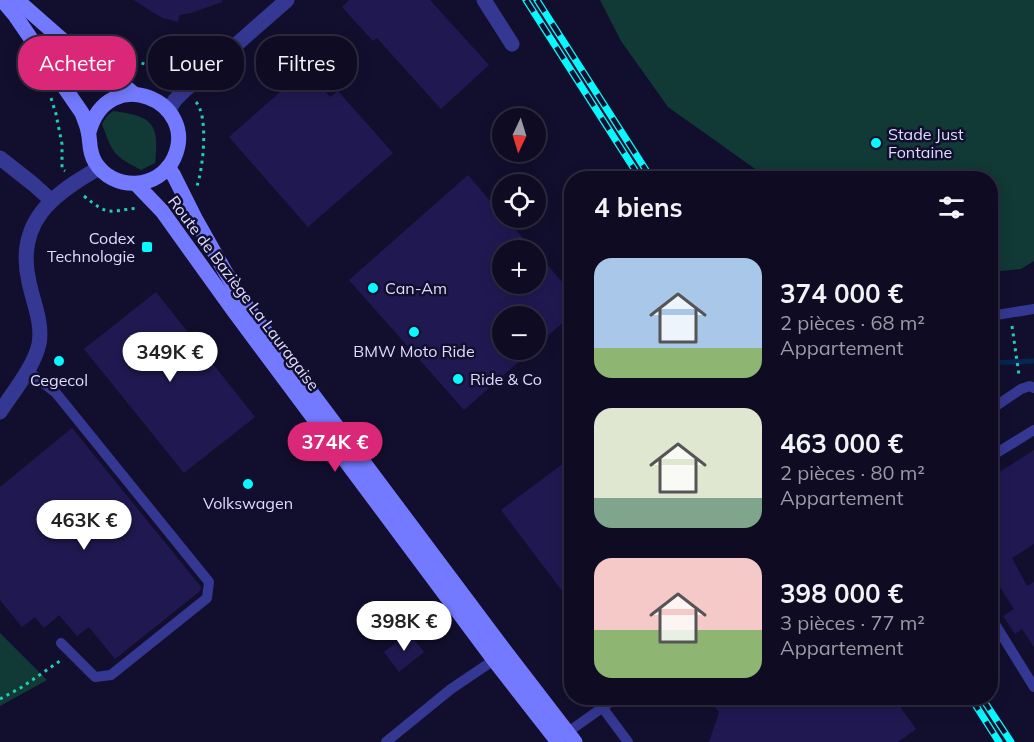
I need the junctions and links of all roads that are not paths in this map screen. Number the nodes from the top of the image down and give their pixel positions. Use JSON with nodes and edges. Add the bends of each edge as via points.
{"nodes":[{"id":1,"x":2,"y":0,"type":"edge"},
{"id":2,"x":17,"y":0,"type":"edge"},
{"id":3,"x":287,"y":0,"type":"edge"},
{"id":4,"x":484,"y":0,"type":"edge"},
{"id":5,"x":512,"y":44,"type":"dead end"},
{"id":6,"x":134,"y":94,"type":"junction"},
{"id":7,"x":168,"y":111,"type":"junction"},
{"id":8,"x":89,"y":132,"type":"junction"},
{"id":9,"x":0,"y":158,"type":"edge"},
{"id":10,"x":168,"y":167,"type":"junction"},
{"id":11,"x":99,"y":168,"type":"junction"},
{"id":12,"x":136,"y":184,"type":"junction"},
{"id":13,"x":51,"y":200,"type":"junction"},
{"id":14,"x":1034,"y":309,"type":"edge"},
{"id":15,"x":998,"y":314,"type":"edge"},
{"id":16,"x":27,"y":369,"type":"junction"},
{"id":17,"x":1034,"y":388,"type":"edge"},
{"id":18,"x":998,"y":405,"type":"edge"},
{"id":19,"x":0,"y":412,"type":"edge"},
{"id":20,"x":1034,"y":430,"type":"edge"},
{"id":21,"x":998,"y":452,"type":"edge"},
{"id":22,"x":998,"y":629,"type":"edge"},
{"id":23,"x":61,"y":643,"type":"dead end"},
{"id":24,"x":494,"y":660,"type":"junction"},
{"id":25,"x":1034,"y":687,"type":"edge"},
{"id":26,"x":605,"y":705,"type":"edge"},
{"id":27,"x":602,"y":707,"type":"junction"},
{"id":28,"x":567,"y":739,"type":"edge"},
{"id":29,"x":386,"y":742,"type":"edge"},
{"id":30,"x":628,"y":742,"type":"edge"}],
"edges":[{"from":1,"to":8,"type":"main road","via":[[82,113]]},
{"from":2,"to":6,"type":"main road"},
{"from":3,"to":7,"type":"street","via":[[186,89]]},
{"from":4,"to":5,"type":"street"},
{"from":6,"to":7,"type":"main road","via":[[153,99]]},
{"from":6,"to":8,"type":"main road","via":[[105,104]]},
{"from":7,"to":10,"type":"main road","via":[[178,139]]},
{"from":8,"to":11,"type":"main road","via":[[90,151]]},
{"from":9,"to":13,"type":"street"},
{"from":10,"to":12,"type":"main road","via":[[157,177]]},
{"from":10,"to":28,"type":"main road","name":"Route de Baziège La Lauragaise","via":[[239,296]]},
{"from":11,"to":12,"type":"main road","via":[[113,179]]},
{"from":11,"to":13,"type":"street"},
{"from":12,"to":24,"type":"main road","name":"Route de Baziège La Lauragaise","via":[[162,211]]},
{"from":13,"to":16,"type":"street","via":[[39,213],[28,242],[28,280],[40,327],[39,343]]},
{"from":14,"to":15,"type":"lane"},
{"from":16,"to":19,"type":"street"},
{"from":16,"to":23,"type":"lane","via":[[56,393],[209,582],[207,598],[111,675],[95,677]]},
{"from":17,"to":18,"type":"lane","via":[[1021,389]]},
{"from":20,"to":21,"type":"lane"},
{"from":22,"to":25,"type":"lane"},
{"from":24,"to":28,"type":"main road","name":"Route de Baziège La Lauragaise"},
{"from":24,"to":29,"type":"lane"},
{"from":26,"to":27,"type":"lane"},
{"from":27,"to":28,"type":"lane"},
{"from":27,"to":30,"type":"lane"}]}
